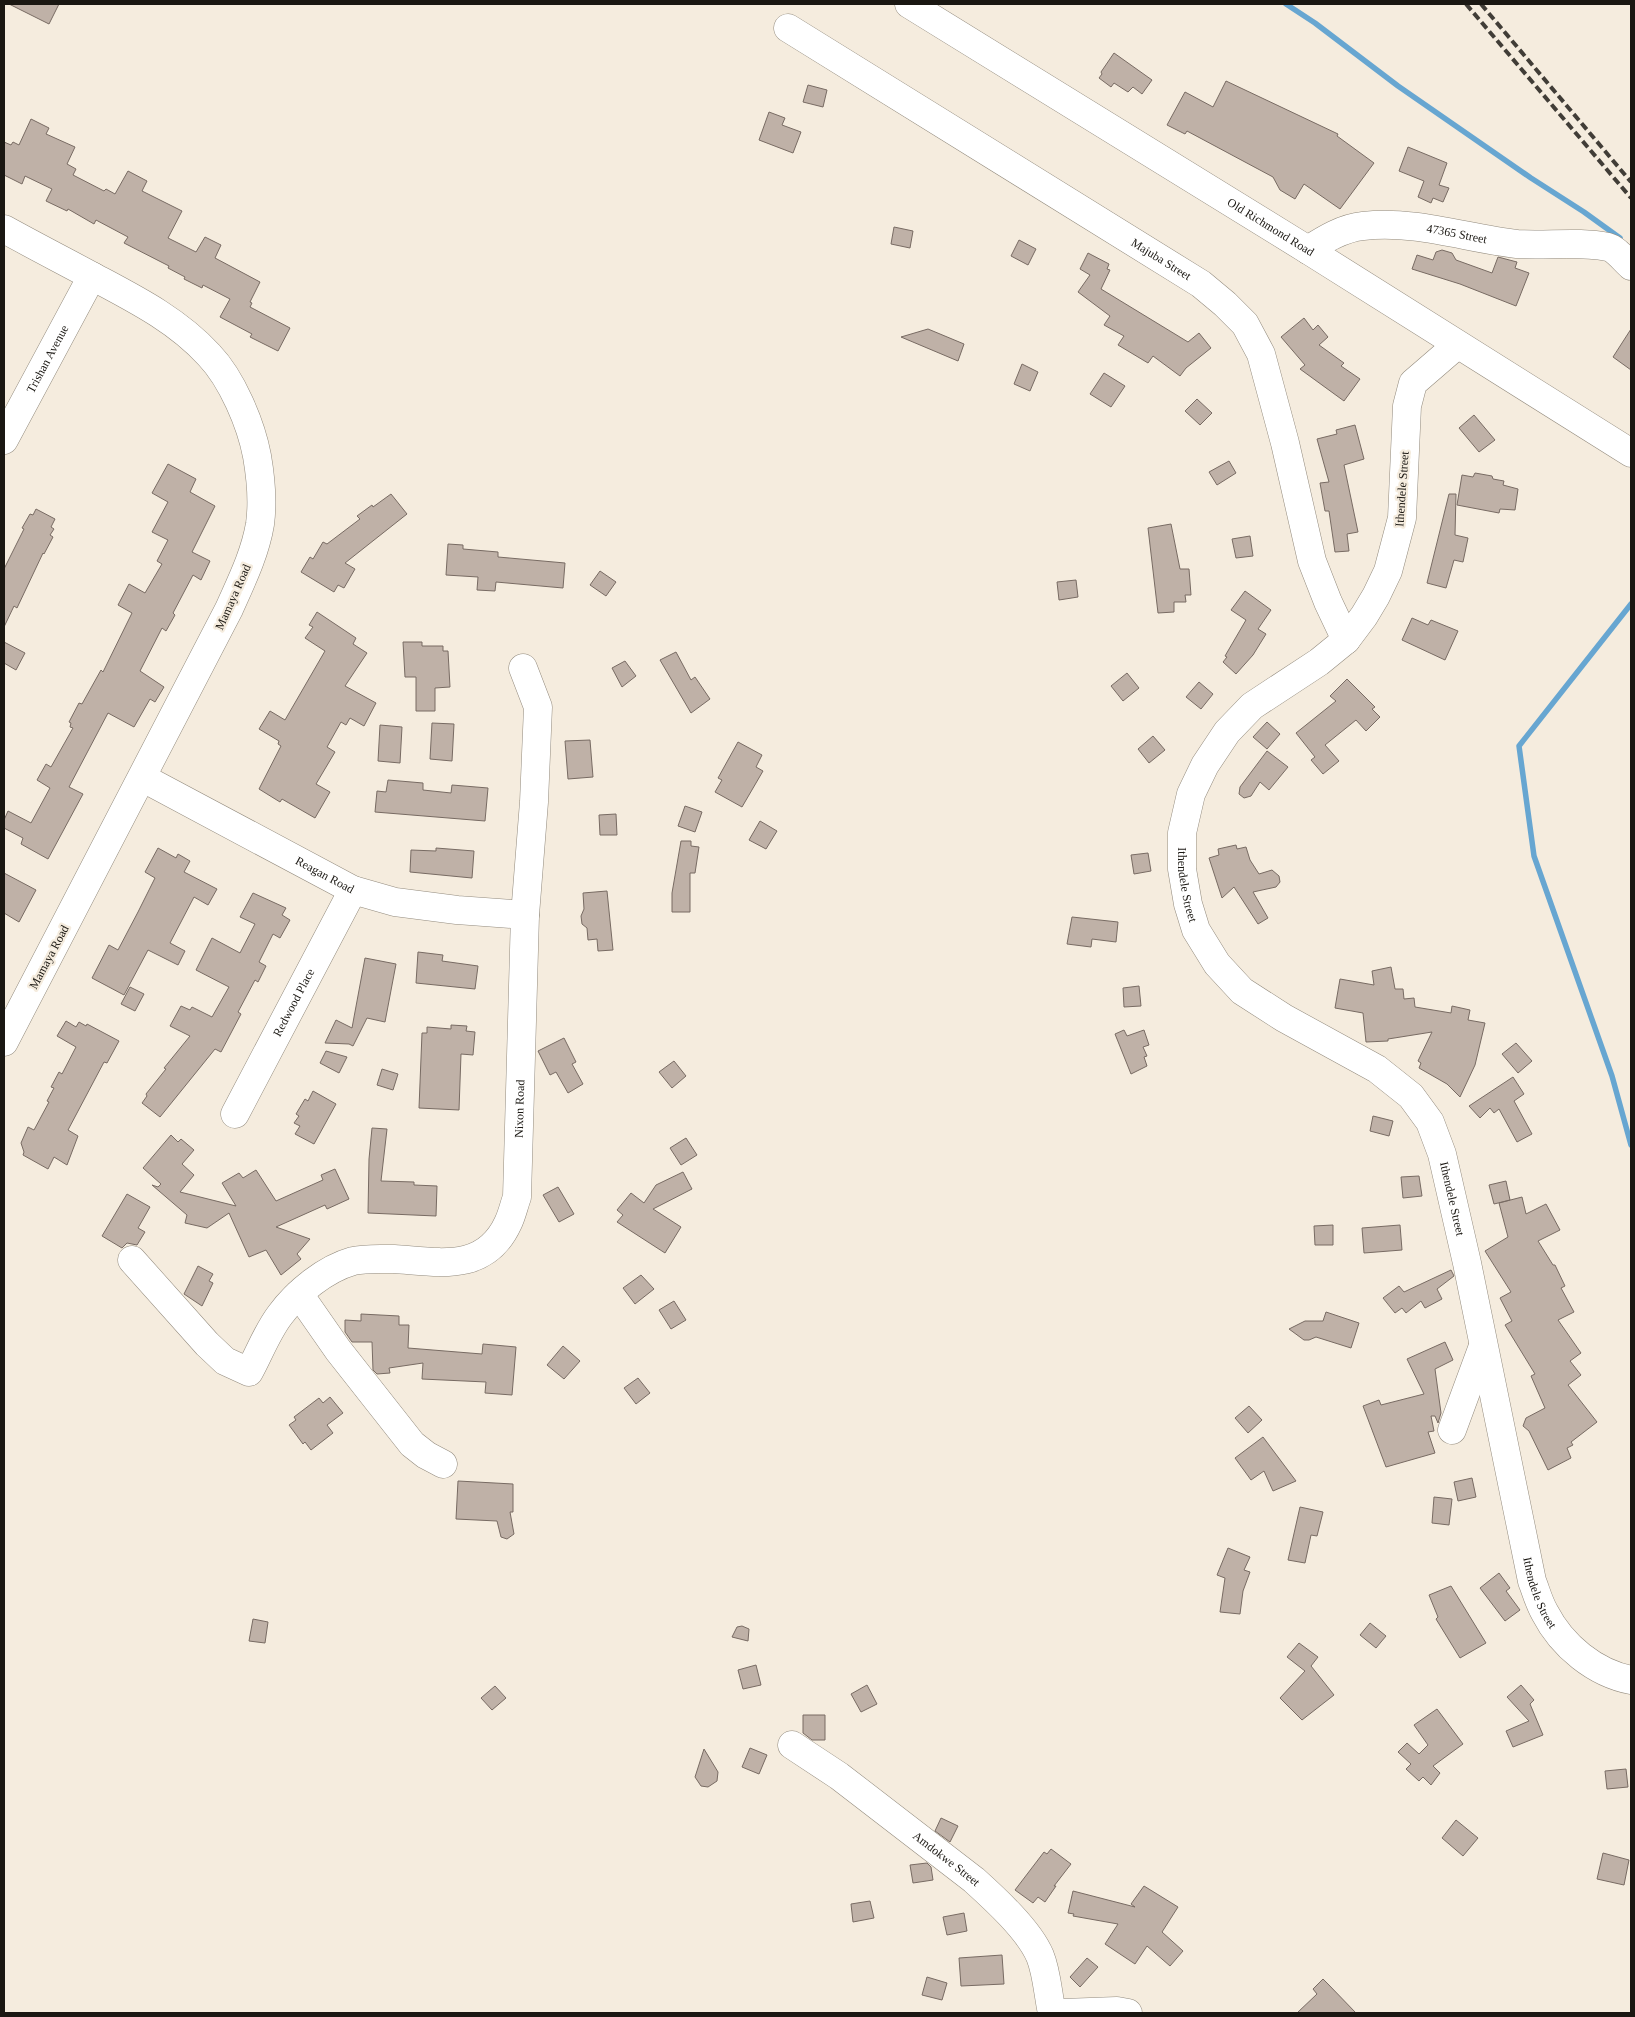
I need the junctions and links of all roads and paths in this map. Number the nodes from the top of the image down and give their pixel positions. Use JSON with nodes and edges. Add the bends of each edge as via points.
{"nodes":[{"id":1,"x":909,"y":4,"type":"edge"},
{"id":2,"x":788,"y":28,"type":"dead end"},
{"id":3,"x":4,"y":229,"type":"edge"},
{"id":4,"x":1308,"y":250,"type":"junction"},
{"id":5,"x":1631,"y":266,"type":"edge"},
{"id":6,"x":92,"y":276,"type":"junction"},
{"id":7,"x":1457,"y":345,"type":"junction"},
{"id":8,"x":4,"y":440,"type":"edge"},
{"id":9,"x":1631,"y":454,"type":"edge"},
{"id":10,"x":1346,"y":640,"type":"junction"},
{"id":11,"x":523,"y":668,"type":"dead end"},
{"id":12,"x":142,"y":778,"type":"junction"},
{"id":13,"x":353,"y":890,"type":"junction"},
{"id":14,"x":525,"y":915,"type":"junction"},
{"id":15,"x":4,"y":1042,"type":"edge"},
{"id":16,"x":235,"y":1114,"type":"dead end"},
{"id":17,"x":132,"y":1260,"type":"dead end"},
{"id":18,"x":299,"y":1294,"type":"junction"},
{"id":19,"x":1482,"y":1346,"type":"junction"},
{"id":20,"x":1452,"y":1430,"type":"dead end"},
{"id":21,"x":443,"y":1464,"type":"dead end"},
{"id":22,"x":1631,"y":1680,"type":"edge"},
{"id":23,"x":792,"y":1744,"type":"dead end"},
{"id":24,"x":1052,"y":2013,"type":"edge"},
{"id":25,"x":1063,"y":2013,"type":"edge"},
{"id":26,"x":1128,"y":2013,"type":"edge"}],
"edges":[{"from":1,"to":4,"type":"street","name":"Old Richmond Road"},
{"from":2,"to":10,"type":"street","name":"Majuba Street","via":[[1201,284],[1245,324],[1261,354],[1312,562]]},
{"from":3,"to":6,"type":"street","name":"Mamaya Road"},
{"from":4,"to":5,"type":"street","name":"47365 Street","via":[[1329,236],[1351,228],[1415,225],[1521,244],[1611,247]]},
{"from":4,"to":7,"type":"street","name":"Old Richmond Road"},
{"from":6,"to":8,"type":"street","name":"Trishan Avenue"},
{"from":6,"to":12,"type":"street","name":"Mamaya Road","via":[[138,300],[186,333],[211,356],[246,418],[260,473],[262,508],[252,554],[230,609]]},
{"from":7,"to":9,"type":"street","name":"Old Richmond Road"},
{"from":7,"to":10,"type":"street","name":"Ithendele Street","via":[[1413,383],[1407,406],[1402,518],[1396,545],[1376,596]]},
{"from":10,"to":19,"type":"street","name":"Ithendele Street","via":[[1252,706],[1227,732],[1205,765],[1191,794],[1182,833],[1182,869],[1188,904],[1196,930],[1217,964],[1242,991],[1377,1069],[1411,1096],[1430,1122],[1444,1163]]},
{"from":11,"to":14,"type":"street","name":"Nixon Road","via":[[538,707]]},
{"from":12,"to":13,"type":"street","name":"Reagan Road"},
{"from":12,"to":15,"type":"street","name":"Mamaya Road"},
{"from":13,"to":14,"type":"street","name":"Reagan Road","via":[[394,902]]},
{"from":13,"to":16,"type":"street","name":"Redwood Place"},
{"from":14,"to":18,"type":"street","name":"Nixon Road","via":[[516,1197],[508,1224],[480,1255],[458,1262],[353,1261],[326,1272]]},
{"from":17,"to":18,"type":"street","name":"Nixon Road","via":[[207,1344],[225,1361],[248,1372],[279,1315]]},
{"from":18,"to":21,"type":"street","via":[[338,1350],[412,1444]]},
{"from":19,"to":20,"type":"street","name":"Ithendele Street"},
{"from":19,"to":22,"type":"street","name":"Ithendele Street","via":[[1532,1581],[1544,1613],[1575,1651],[1596,1668]]},
{"from":23,"to":24,"type":"street","name":"Amdokwe Street","via":[[839,1776],[992,1897],[1037,1949]]},
{"from":25,"to":26,"type":"street"}]}
